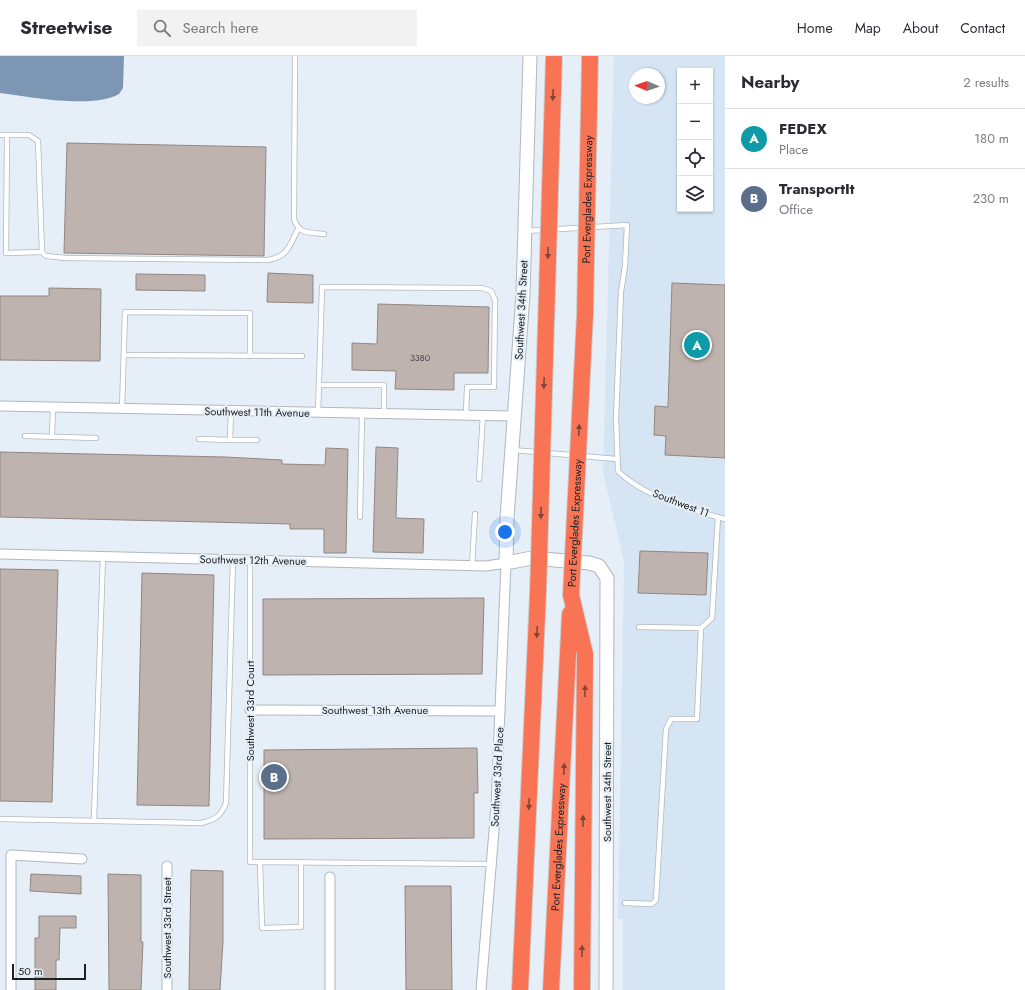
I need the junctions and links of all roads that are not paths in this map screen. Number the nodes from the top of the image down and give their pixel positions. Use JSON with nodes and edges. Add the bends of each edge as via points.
{"nodes":[{"id":1,"x":295,"y":56,"type":"edge"},
{"id":2,"x":530,"y":56,"type":"edge"},
{"id":3,"x":554,"y":56,"type":"edge"},
{"id":4,"x":590,"y":56,"type":"edge"},
{"id":5,"x":0,"y":135,"type":"edge"},
{"id":6,"x":7,"y":135,"type":"junction"},
{"id":7,"x":298,"y":229,"type":"junction"},
{"id":8,"x":525,"y":231,"type":"junction"},
{"id":9,"x":324,"y":234,"type":"dead end"},
{"id":10,"x":42,"y":252,"type":"junction"},
{"id":11,"x":124,"y":356,"type":"junction"},
{"id":12,"x":250,"y":356,"type":"junction"},
{"id":13,"x":302,"y":356,"type":"dead end"},
{"id":14,"x":319,"y":385,"type":"junction"},
{"id":15,"x":0,"y":406,"type":"edge"},
{"id":16,"x":53,"y":407,"type":"junction"},
{"id":17,"x":122,"y":409,"type":"junction"},
{"id":18,"x":231,"y":411,"type":"junction"},
{"id":19,"x":318,"y":413,"type":"junction"},
{"id":20,"x":362,"y":414,"type":"junction"},
{"id":21,"x":384,"y":414,"type":"junction"},
{"id":22,"x":466,"y":415,"type":"junction"},
{"id":23,"x":483,"y":416,"type":"junction"},
{"id":24,"x":514,"y":416,"type":"junction"},
{"id":25,"x":25,"y":436,"type":"dead end"},
{"id":26,"x":52,"y":436,"type":"junction"},
{"id":27,"x":96,"y":438,"type":"dead end"},
{"id":28,"x":199,"y":439,"type":"dead end"},
{"id":29,"x":230,"y":440,"type":"junction"},
{"id":30,"x":257,"y":440,"type":"dead end"},
{"id":31,"x":512,"y":450,"type":"junction"},
{"id":32,"x":616,"y":459,"type":"junction"},
{"id":33,"x":479,"y":480,"type":"dead end"},
{"id":34,"x":475,"y":514,"type":"dead end"},
{"id":35,"x":360,"y":517,"type":"dead end"},
{"id":36,"x":718,"y":517,"type":"junction"},
{"id":37,"x":725,"y":519,"type":"edge"},
{"id":38,"x":0,"y":554,"type":"edge"},
{"id":39,"x":103,"y":556,"type":"junction"},
{"id":40,"x":233,"y":560,"type":"junction"},
{"id":41,"x":250,"y":560,"type":"junction"},
{"id":42,"x":506,"y":563,"type":"junction"},
{"id":43,"x":472,"y":566,"type":"junction"},
{"id":44,"x":571,"y":595,"type":"junction"},
{"id":45,"x":639,"y":627,"type":"dead end"},
{"id":46,"x":701,"y":628,"type":"junction"},
{"id":47,"x":250,"y":710,"type":"junction"},
{"id":48,"x":500,"y":711,"type":"junction"},
{"id":49,"x":0,"y":819,"type":"edge"},
{"id":50,"x":94,"y":820,"type":"junction"},
{"id":51,"x":82,"y":859,"type":"dead end"},
{"id":52,"x":260,"y":862,"type":"junction"},
{"id":53,"x":301,"y":862,"type":"junction"},
{"id":54,"x":492,"y":864,"type":"junction"},
{"id":55,"x":167,"y":866,"type":"dead end"},
{"id":56,"x":330,"y":877,"type":"dead end"},
{"id":57,"x":625,"y":903,"type":"dead end"},
{"id":58,"x":523,"y":940,"type":"junction"},
{"id":59,"x":11,"y":990,"type":"edge"},
{"id":60,"x":166,"y":990,"type":"edge"},
{"id":61,"x":330,"y":990,"type":"edge"},
{"id":62,"x":481,"y":990,"type":"edge"},
{"id":63,"x":510,"y":990,"type":"edge"},
{"id":64,"x":520,"y":990,"type":"edge"},
{"id":65,"x":551,"y":990,"type":"edge"},
{"id":66,"x":582,"y":990,"type":"edge"},
{"id":67,"x":606,"y":990,"type":"edge"}],
"edges":[{"from":1,"to":7,"type":"lane","via":[[293,209]]},
{"from":2,"to":8,"type":"street","name":"Southwest 34th Street"},
{"from":3,"to":58,"type":"highway","one_way":true,"bridge":true,"via":[[538,593]]},
{"from":44,"to":4,"type":"highway","name":"Port Everglades Expressway","one_way":true,"bridge":true,"via":[[585,314]]},
{"from":5,"to":6,"type":"lane"},
{"from":6,"to":10,"type":"lane","via":[[28,135],[38,141]]},
{"from":6,"to":10,"type":"lane","via":[[6,254]]},
{"from":7,"to":9,"type":"lane"},
{"from":7,"to":10,"type":"lane","via":[[288,250],[282,256],[268,260],[66,258],[46,256]]},
{"from":8,"to":24,"type":"street","name":"Southwest 34th Street"},
{"from":8,"to":32,"type":"lane","via":[[627,225],[621,292]]},
{"from":11,"to":12,"type":"lane"},
{"from":11,"to":12,"type":"lane","via":[[126,312],[250,313]]},
{"from":11,"to":17,"type":"lane"},
{"from":12,"to":13,"type":"lane"},
{"from":14,"to":19,"type":"lane"},
{"from":14,"to":21,"type":"lane","via":[[384,385]]},
{"from":14,"to":22,"type":"lane","via":[[322,287],[482,288],[490,291],[495,300],[494,387],[467,387]]},
{"from":15,"to":16,"type":"street","name":"Southwest 11th Avenue"},
{"from":16,"to":17,"type":"street","name":"Southwest 11th Avenue"},
{"from":16,"to":26,"type":"lane"},
{"from":17,"to":18,"type":"street","name":"Southwest 11th Avenue"},
{"from":18,"to":19,"type":"street","name":"Southwest 11th Avenue"},
{"from":18,"to":29,"type":"lane"},
{"from":19,"to":20,"type":"street","name":"Southwest 11th Avenue"},
{"from":20,"to":21,"type":"street","name":"Southwest 11th Avenue"},
{"from":20,"to":35,"type":"lane"},
{"from":21,"to":22,"type":"street","name":"Southwest 11th Avenue"},
{"from":22,"to":23,"type":"street","name":"Southwest 11th Avenue"},
{"from":23,"to":24,"type":"street","name":"Southwest 11th Avenue"},
{"from":23,"to":33,"type":"lane"},
{"from":24,"to":31,"type":"street","name":"Southwest 34th Street"},
{"from":25,"to":26,"type":"lane"},
{"from":26,"to":27,"type":"lane"},
{"from":28,"to":29,"type":"lane"},
{"from":29,"to":30,"type":"lane"},
{"from":31,"to":32,"type":"lane"},
{"from":31,"to":42,"type":"street","name":"Southwest 34th Street"},
{"from":32,"to":36,"type":"lane","name":"Southwest 11","via":[[618,471],[625,478],[661,498]]},
{"from":34,"to":43,"type":"lane"},
{"from":36,"to":37,"type":"lane","name":"Southwest 11"},
{"from":36,"to":46,"type":"lane","via":[[712,618]]},
{"from":38,"to":39,"type":"street","name":"Southwest 12th Avenue"},
{"from":39,"to":40,"type":"street","name":"Southwest 12th Avenue"},
{"from":39,"to":50,"type":"lane"},
{"from":40,"to":41,"type":"street","name":"Southwest 12th Avenue"},
{"from":40,"to":50,"type":"lane","via":[[226,803],[222,812],[214,820],[201,823]]},
{"from":41,"to":43,"type":"street","name":"Southwest 12th Avenue"},
{"from":41,"to":47,"type":"lane","name":"Southwest 33rd Court"},
{"from":42,"to":43,"type":"street","name":"Southwest 12th Avenue"},
{"from":42,"to":48,"type":"street","name":"Southwest 33rd Place"},
{"from":42,"to":67,"type":"street","name":"Southwest 34th Street","via":[[532,558],[594,564],[606,574]]},
{"from":65,"to":44,"type":"highway","name":"Port Everglades Expressway","one_way":true},
{"from":66,"to":44,"type":"highway","one_way":true,"via":[[585,654]]},
{"from":45,"to":46,"type":"lane"},
{"from":46,"to":57,"type":"lane","via":[[697,719],[672,719],[666,729],[656,900],[652,904]]},
{"from":47,"to":48,"type":"street","name":"Southwest 13th Avenue"},
{"from":47,"to":52,"type":"lane","name":"Southwest 33rd Court","via":[[250,862]]},
{"from":48,"to":54,"type":"street","name":"Southwest 33rd Place"},
{"from":49,"to":50,"type":"lane"},
{"from":51,"to":59,"type":"street","via":[[11,856]]},
{"from":52,"to":53,"type":"lane"},
{"from":52,"to":53,"type":"lane","via":[[262,928],[301,927]]},
{"from":53,"to":54,"type":"lane"},
{"from":54,"to":62,"type":"street","name":"Southwest 33rd Place"},
{"from":55,"to":60,"type":"street","name":"Southwest 33rd Street"},
{"from":56,"to":61,"type":"street"},
{"from":58,"to":63,"type":"highway"},
{"from":58,"to":64,"type":"highway"}]}
